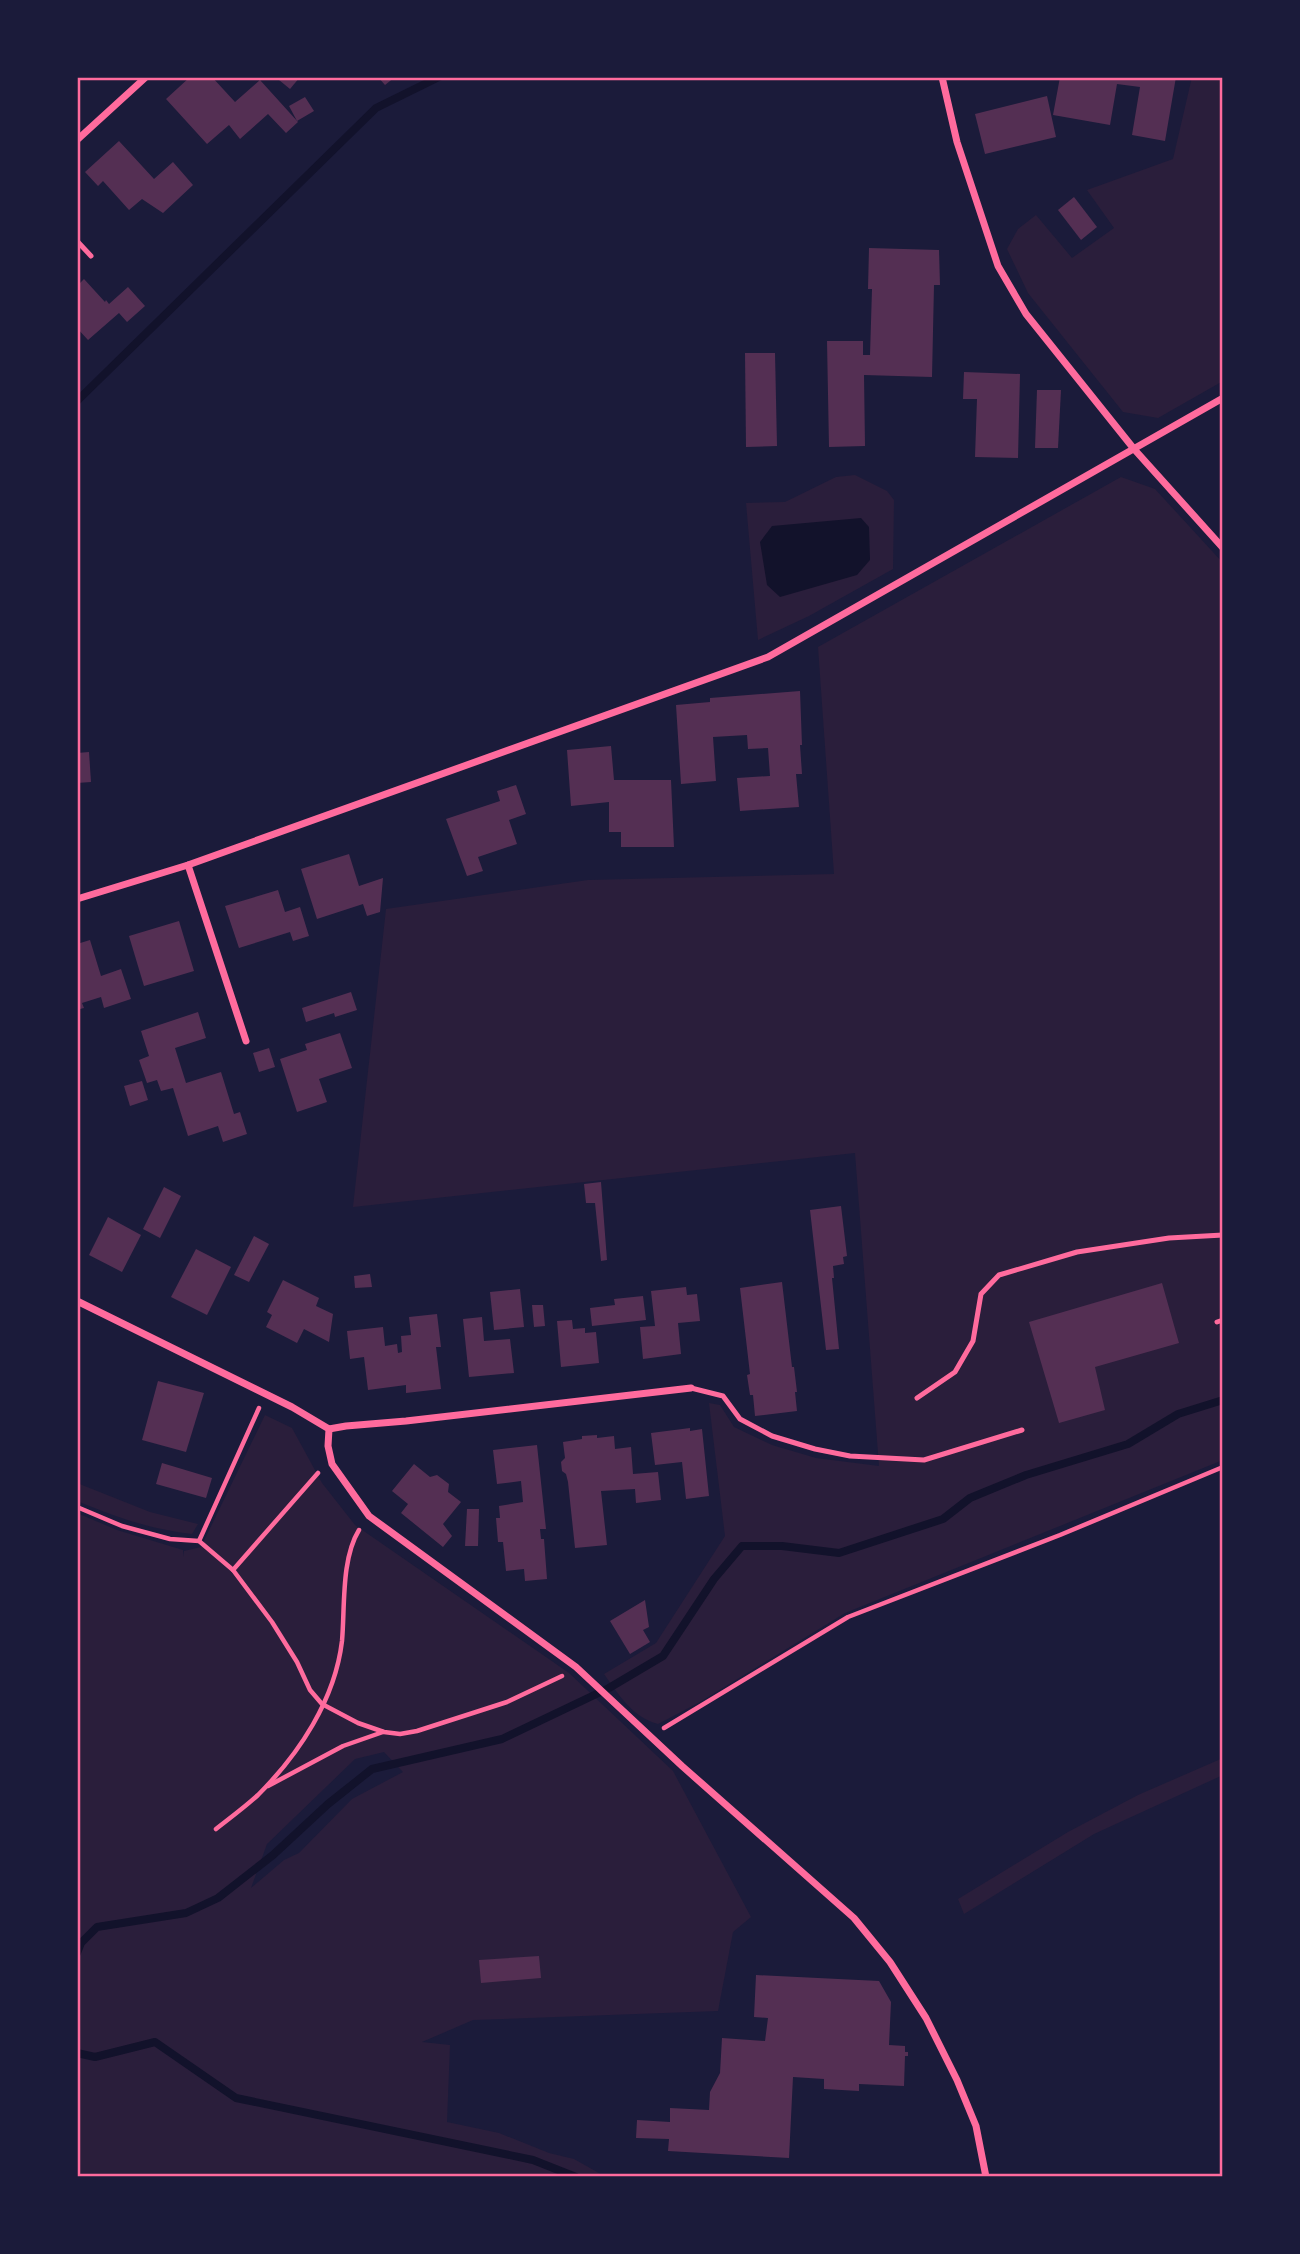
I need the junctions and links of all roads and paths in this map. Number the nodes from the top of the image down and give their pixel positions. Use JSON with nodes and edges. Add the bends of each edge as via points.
{"nodes":[{"id":1,"x":146,"y":77,"type":"edge"},
{"id":2,"x":942,"y":77,"type":"edge"},
{"id":3,"x":77,"y":140,"type":"edge"},
{"id":4,"x":77,"y":241,"type":"edge"},
{"id":5,"x":91,"y":256,"type":"dead end"},
{"id":6,"x":1223,"y":398,"type":"edge"},
{"id":7,"x":1134,"y":449,"type":"junction"},
{"id":8,"x":1223,"y":548,"type":"edge"},
{"id":9,"x":188,"y":865,"type":"junction"},
{"id":10,"x":77,"y":899,"type":"edge"},
{"id":11,"x":246,"y":1041,"type":"dead end"},
{"id":12,"x":1223,"y":1235,"type":"edge"},
{"id":13,"x":77,"y":1301,"type":"edge"},
{"id":14,"x":691,"y":1388,"type":"joint"},
{"id":15,"x":265,"y":1395,"type":"junction"},
{"id":16,"x":917,"y":1398,"type":"dead end"},
{"id":17,"x":329,"y":1429,"type":"junction"},
{"id":18,"x":1022,"y":1430,"type":"dead end"},
{"id":19,"x":332,"y":1464,"type":"junction"},
{"id":20,"x":1223,"y":1466,"type":"edge"},
{"id":21,"x":77,"y":1507,"type":"edge"},
{"id":22,"x":369,"y":1516,"type":"junction"},
{"id":23,"x":199,"y":1541,"type":"junction"},
{"id":24,"x":233,"y":1570,"type":"junction"},
{"id":25,"x":576,"y":1667,"type":"junction"},
{"id":26,"x":322,"y":1704,"type":"junction"},
{"id":27,"x":384,"y":1732,"type":"junction"},
{"id":28,"x":652,"y":1738,"type":"junction"},
{"id":29,"x":264,"y":1787,"type":"junction"},
{"id":30,"x":216,"y":1829,"type":"dead end"},
{"id":31,"x":986,"y":2177,"type":"edge"}],
"edges":[{"from":1,"to":3,"type":"street"},
{"from":2,"to":7,"type":"street","via":[[957,142],[998,266],[1026,314]]},
{"from":4,"to":5,"type":"lane"},
{"from":6,"to":7,"type":"street"},
{"from":7,"to":8,"type":"street"},
{"from":7,"to":9,"type":"street","via":[[768,657]]},
{"from":9,"to":10,"type":"street"},
{"from":9,"to":11,"type":"street"},
{"from":12,"to":16,"type":"lane","via":[[1077,1252],[999,1275],[981,1294],[973,1341],[955,1372]]},
{"from":13,"to":15,"type":"street"},
{"from":14,"to":17,"type":"street"},
{"from":14,"to":18,"type":"lane","via":[[723,1396],[740,1419],[772,1436],[850,1456],[924,1460]]},
{"from":15,"to":17,"type":"street"},
{"from":15,"to":23,"type":"path"},
{"from":17,"to":19,"type":"street"},
{"from":19,"to":22,"type":"street"},
{"from":19,"to":24,"type":"path","via":[[319,1472]]},
{"from":20,"to":28,"type":"path","via":[[848,1618]]},
{"from":21,"to":23,"type":"path","via":[[122,1526],[170,1539]]},
{"from":22,"to":25,"type":"street"},
{"from":22,"to":26,"type":"path","via":[[351,1552],[342,1643],[335,1677]]},
{"from":23,"to":24,"type":"path"},
{"from":24,"to":26,"type":"path","via":[[272,1622]]},
{"from":25,"to":27,"type":"path","via":[[507,1702],[417,1731]]},
{"from":25,"to":28,"type":"street"},
{"from":26,"to":27,"type":"path"},
{"from":26,"to":29,"type":"path","via":[[311,1729]]},
{"from":27,"to":29,"type":"path","via":[[342,1746]]},
{"from":28,"to":31,"type":"street","via":[[854,1918],[890,1962],[926,2018],[957,2080],[976,2126]]},
{"from":29,"to":30,"type":"path"}]}
